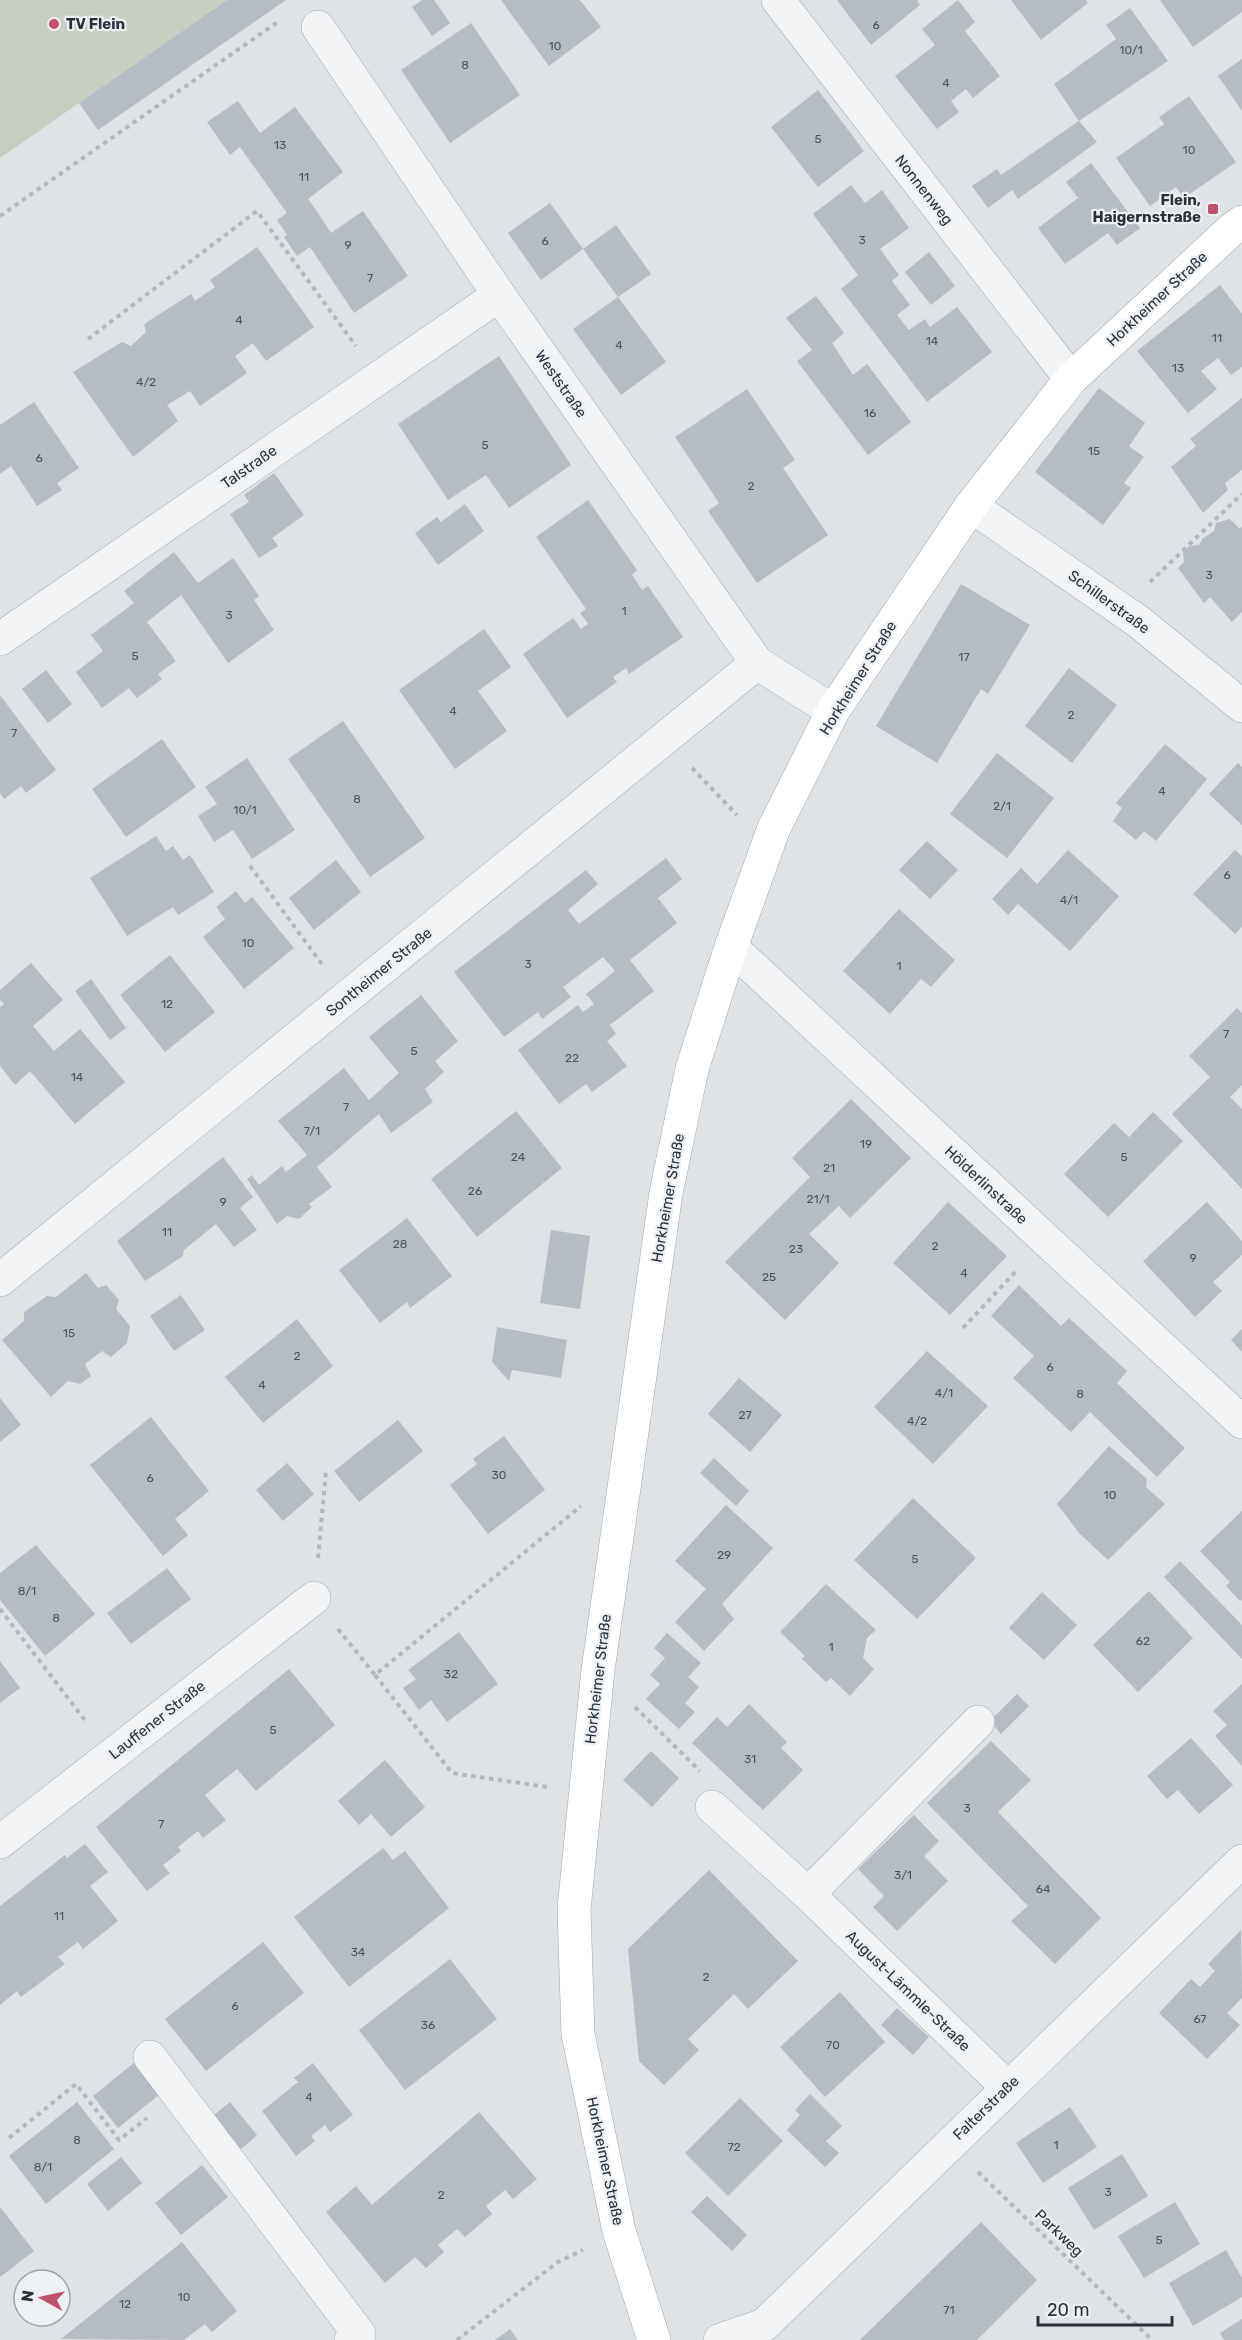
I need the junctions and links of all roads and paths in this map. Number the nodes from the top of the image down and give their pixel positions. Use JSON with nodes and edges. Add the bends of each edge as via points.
{"nodes":[{"id":1,"x":778,"y":0,"type":"edge"},
{"id":2,"x":281,"y":20,"type":"dead end"},
{"id":3,"x":318,"y":27,"type":"dead end"},
{"id":4,"x":0,"y":216,"type":"edge"},
{"id":5,"x":1242,"y":222,"type":"edge"},
{"id":6,"x":499,"y":295,"type":"junction"},
{"id":7,"x":88,"y":339,"type":"dead end"},
{"id":8,"x":379,"y":378,"type":"junction"},
{"id":9,"x":1071,"y":379,"type":"junction"},
{"id":10,"x":1242,"y":494,"type":"edge"},
{"id":11,"x":971,"y":506,"type":"junction"},
{"id":12,"x":1121,"y":610,"type":"junction"},
{"id":13,"x":0,"y":639,"type":"edge"},
{"id":14,"x":757,"y":663,"type":"junction"},
{"id":15,"x":1242,"y":706,"type":"edge"},
{"id":16,"x":834,"y":711,"type":"junction"},
{"id":17,"x":665,"y":739,"type":"junction"},
{"id":18,"x":767,"y":847,"type":"junction"},
{"id":19,"x":250,"y":866,"type":"dead end"},
{"id":20,"x":731,"y":947,"type":"junction"},
{"id":21,"x":346,"y":998,"type":"junction"},
{"id":22,"x":1046,"y":1240,"type":"junction"},
{"id":23,"x":0,"y":1280,"type":"edge"},
{"id":24,"x":963,"y":1328,"type":"dead end"},
{"id":25,"x":1242,"y":1422,"type":"edge"},
{"id":26,"x":628,"y":1468,"type":"junction"},
{"id":27,"x":326,"y":1471,"type":"dead end"},
{"id":28,"x":314,"y":1598,"type":"junction"},
{"id":29,"x":0,"y":1609,"type":"edge"},
{"id":30,"x":598,"y":1670,"type":"junction"},
{"id":31,"x":375,"y":1675,"type":"junction"},
{"id":32,"x":978,"y":1722,"type":"dead end"},
{"id":33,"x":111,"y":1755,"type":"junction"},
{"id":34,"x":584,"y":1792,"type":"junction"},
{"id":35,"x":712,"y":1807,"type":"joint"},
{"id":36,"x":0,"y":1842,"type":"edge"},
{"id":37,"x":1242,"y":1861,"type":"edge"},
{"id":38,"x":808,"y":1894,"type":"junction"},
{"id":39,"x":150,"y":2057,"type":"dead end"},
{"id":40,"x":1007,"y":2087,"type":"junction"},
{"id":41,"x":178,"y":2094,"type":"junction"},
{"id":42,"x":9,"y":2138,"type":"dead end"},
{"id":43,"x":949,"y":2144,"type":"junction"},
{"id":44,"x":619,"y":2231,"type":"junction"},
{"id":45,"x":355,"y":2337,"type":"edge"},
{"id":46,"x":457,"y":2340,"type":"edge"},
{"id":47,"x":654,"y":2340,"type":"edge"},
{"id":48,"x":720,"y":2340,"type":"edge"},
{"id":49,"x":1152,"y":2340,"type":"edge"}],
"edges":[{"from":1,"to":9,"type":"street","name":"Nonnenweg"},
{"from":2,"to":4,"type":"path"},
{"from":3,"to":6,"type":"street","name":"Weststraße"},
{"from":5,"to":9,"type":"main road","name":"Horkheimer Straße"},
{"from":6,"to":8,"type":"street","name":"Talstraße"},
{"from":6,"to":14,"type":"street","name":"Weststraße"},
{"from":7,"to":8,"type":"path","via":[[257,211]]},
{"from":8,"to":13,"type":"street","name":"Talstraße"},
{"from":9,"to":11,"type":"main road","name":"Horkheimer Straße"},
{"from":10,"to":12,"type":"path"},
{"from":11,"to":12,"type":"street","name":"Schillerstraße"},
{"from":11,"to":16,"type":"main road","name":"Horkheimer Straße"},
{"from":12,"to":15,"type":"street","name":"Schillerstraße"},
{"from":14,"to":16,"type":"street","name":"Weststraße"},
{"from":14,"to":17,"type":"street","name":"Sontheimer Straße"},
{"from":16,"to":18,"type":"main road","name":"Horkheimer Straße"},
{"from":17,"to":18,"type":"path"},
{"from":17,"to":21,"type":"street","name":"Sontheimer Straße"},
{"from":18,"to":20,"type":"main road","name":"Horkheimer Straße"},
{"from":19,"to":21,"type":"path"},
{"from":20,"to":22,"type":"street","name":"Hölderlinstraße"},
{"from":20,"to":26,"type":"main road","name":"Horkheimer Straße","via":[[692,1069],[666,1193]]},
{"from":21,"to":23,"type":"street","name":"Sontheimer Straße"},
{"from":22,"to":24,"type":"path"},
{"from":22,"to":25,"type":"street","name":"Hölderlinstraße"},
{"from":26,"to":30,"type":"main road","name":"Horkheimer Straße"},
{"from":26,"to":31,"type":"path"},
{"from":27,"to":28,"type":"path"},
{"from":28,"to":31,"type":"path"},
{"from":28,"to":33,"type":"street","name":"Lauffener Straße"},
{"from":29,"to":33,"type":"path"},
{"from":30,"to":34,"type":"main road","name":"Horkheimer Straße"},
{"from":30,"to":35,"type":"path","via":[[707,1778]]},
{"from":31,"to":34,"type":"path","via":[[452,1773]]},
{"from":32,"to":38,"type":"street"},
{"from":33,"to":36,"type":"street","name":"Lauffener Straße"},
{"from":34,"to":44,"type":"main road","name":"Horkheimer Straße","via":[[574,1909],[578,2034]]},
{"from":35,"to":38,"type":"street","name":"August-Lämmle-Straße"},
{"from":37,"to":40,"type":"street","name":"Falterstraße"},
{"from":38,"to":40,"type":"street","name":"August-Lämmle-Straße"},
{"from":39,"to":41,"type":"street"},
{"from":40,"to":43,"type":"street","name":"Falterstraße"},
{"from":41,"to":42,"type":"path","via":[[119,2140],[76,2084]]},
{"from":41,"to":45,"type":"street"},
{"from":43,"to":48,"type":"street","name":"Falterstraße","via":[[764,2325]]},
{"from":43,"to":49,"type":"path","name":"Parkweg"},
{"from":44,"to":46,"type":"path","via":[[558,2262]]},
{"from":44,"to":47,"type":"main road","name":"Horkheimer Straße"}]}
